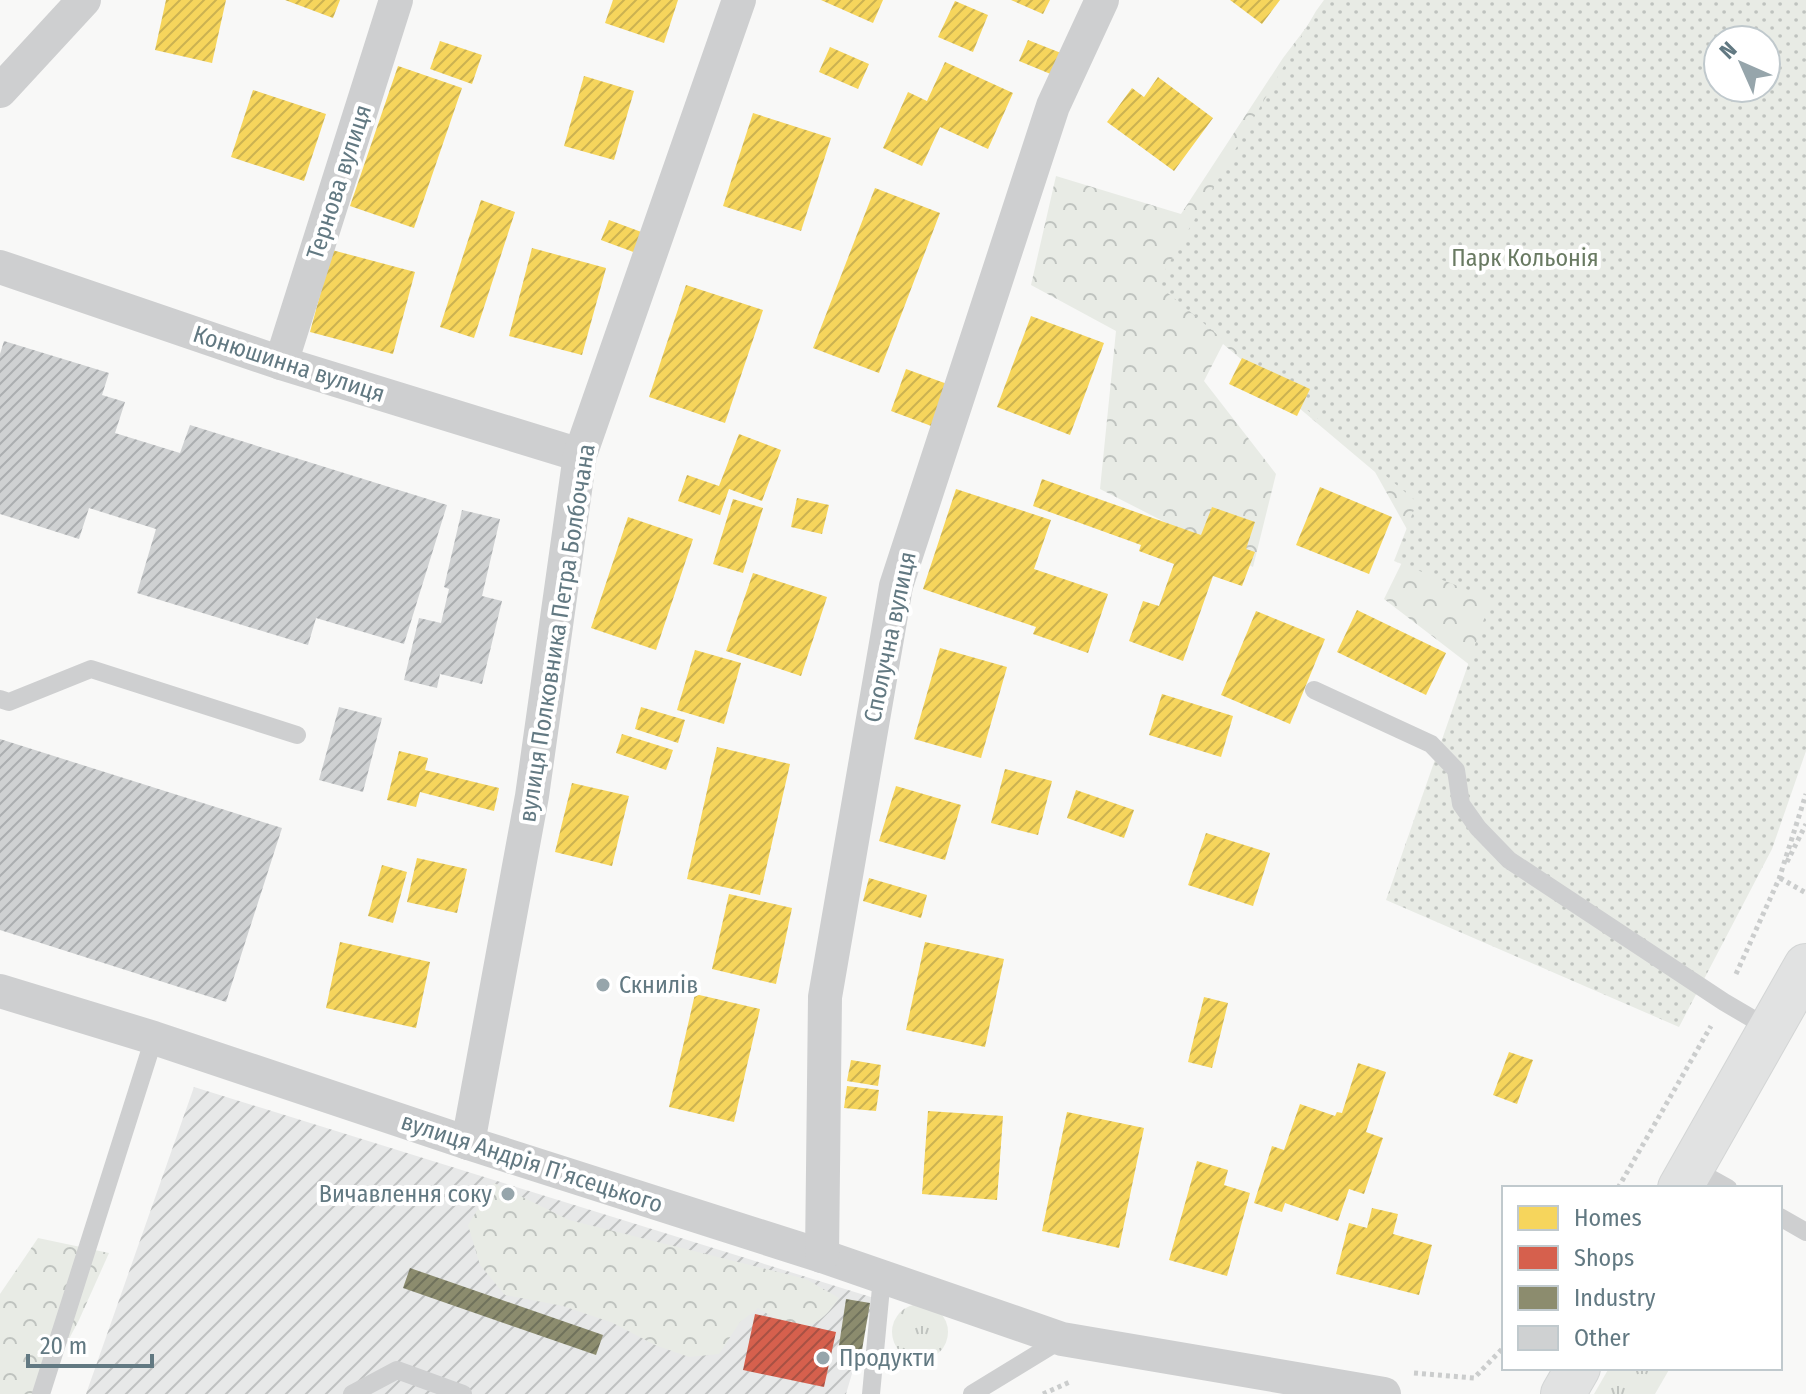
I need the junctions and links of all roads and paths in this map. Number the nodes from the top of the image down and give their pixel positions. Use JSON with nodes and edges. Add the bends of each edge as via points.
{"nodes":[{"id":1,"x":84,"y":0,"type":"edge"},
{"id":2,"x":396,"y":0,"type":"edge"},
{"id":3,"x":739,"y":0,"type":"edge"},
{"id":4,"x":1102,"y":0,"type":"edge"},
{"id":5,"x":0,"y":91,"type":"edge"},
{"id":6,"x":0,"y":267,"type":"edge"},
{"id":7,"x":281,"y":363,"type":"junction"},
{"id":8,"x":580,"y":455,"type":"junction"},
{"id":9,"x":1314,"y":690,"type":"dead end"},
{"id":10,"x":0,"y":699,"type":"edge"},
{"id":11,"x":297,"y":735,"type":"dead end"},
{"id":12,"x":1806,"y":794,"type":"edge"},
{"id":13,"x":1806,"y":824,"type":"edge"},
{"id":14,"x":1779,"y":879,"type":"junction"},
{"id":15,"x":1806,"y":893,"type":"edge"},
{"id":16,"x":1806,"y":966,"type":"edge"},
{"id":17,"x":0,"y":991,"type":"edge"},
{"id":18,"x":1724,"y":1002,"type":"junction"},
{"id":19,"x":1770,"y":1029,"type":"junction"},
{"id":20,"x":154,"y":1038,"type":"junction"},
{"id":21,"x":468,"y":1143,"type":"junction"},
{"id":22,"x":1700,"y":1181,"type":"edge"},
{"id":23,"x":1619,"y":1186,"type":"edge"},
{"id":24,"x":1782,"y":1218,"type":"edge"},
{"id":25,"x":1806,"y":1232,"type":"edge"},
{"id":26,"x":822,"y":1256,"type":"junction"},
{"id":27,"x":882,"y":1277,"type":"junction"},
{"id":28,"x":1062,"y":1339,"type":"junction"},
{"id":29,"x":1502,"y":1349,"type":"edge"},
{"id":30,"x":1577,"y":1370,"type":"edge"},
{"id":31,"x":1474,"y":1378,"type":"dead end"},
{"id":32,"x":1228,"y":1382,"type":"edge"},
{"id":33,"x":41,"y":1394,"type":"edge"},
{"id":34,"x":352,"y":1394,"type":"edge"},
{"id":35,"x":463,"y":1394,"type":"edge"},
{"id":36,"x":871,"y":1394,"type":"edge"},
{"id":37,"x":972,"y":1394,"type":"edge"},
{"id":38,"x":1384,"y":1394,"type":"edge"},
{"id":39,"x":1563,"y":1394,"type":"edge"}],
"edges":[{"from":1,"to":5,"type":"street"},
{"from":2,"to":7,"type":"street","name":"Тернова вулиця"},
{"from":3,"to":8,"type":"street","name":"вулиця Полковника Петра Болбочана"},
{"from":4,"to":26,"type":"street","name":"Сполучна вулиця","via":[[1053,106],[896,586],[825,997]]},
{"from":6,"to":7,"type":"street","name":"Конюшинна вулиця"},
{"from":7,"to":8,"type":"street","name":"Конюшинна вулиця"},
{"from":8,"to":21,"type":"street","name":"вулиця Полковника Петра Болбочана","via":[[532,796]]},
{"from":9,"to":18,"type":"lane","via":[[1431,744],[1456,770],[1461,804],[1509,860]]},
{"from":10,"to":11,"type":"lane","via":[[9,702],[91,669]]},
{"from":12,"to":14,"type":"path"},
{"from":13,"to":14,"type":"path"},
{"from":14,"to":15,"type":"path"},
{"from":14,"to":18,"type":"path"},
{"from":16,"to":19,"type":"street"},
{"from":17,"to":20,"type":"street","name":"вулиця Андрія Пʼясецького"},
{"from":18,"to":19,"type":"lane"},
{"from":18,"to":23,"type":"path"},
{"from":19,"to":22,"type":"street"},
{"from":20,"to":21,"type":"street","name":"вулиця Андрія Пʼясецького"},
{"from":20,"to":33,"type":"lane"},
{"from":21,"to":26,"type":"street","name":"вулиця Андрія Пʼясецького"},
{"from":24,"to":25,"type":"lane"},
{"from":26,"to":27,"type":"street","name":"вулиця Андрія Пʼясецького"},
{"from":27,"to":28,"type":"street","name":"вулиця Андрія Пʼясецького"},
{"from":27,"to":36,"type":"lane"},
{"from":28,"to":32,"type":"street","name":"вулиця Андрія Пʼясецького"},
{"from":28,"to":37,"type":"lane"},
{"from":29,"to":31,"type":"path"},
{"from":30,"to":39,"type":"street"},
{"from":32,"to":38,"type":"street","name":"вулиця Андрія Пʼясецького"},
{"from":34,"to":35,"type":"lane","via":[[397,1370]]}]}
